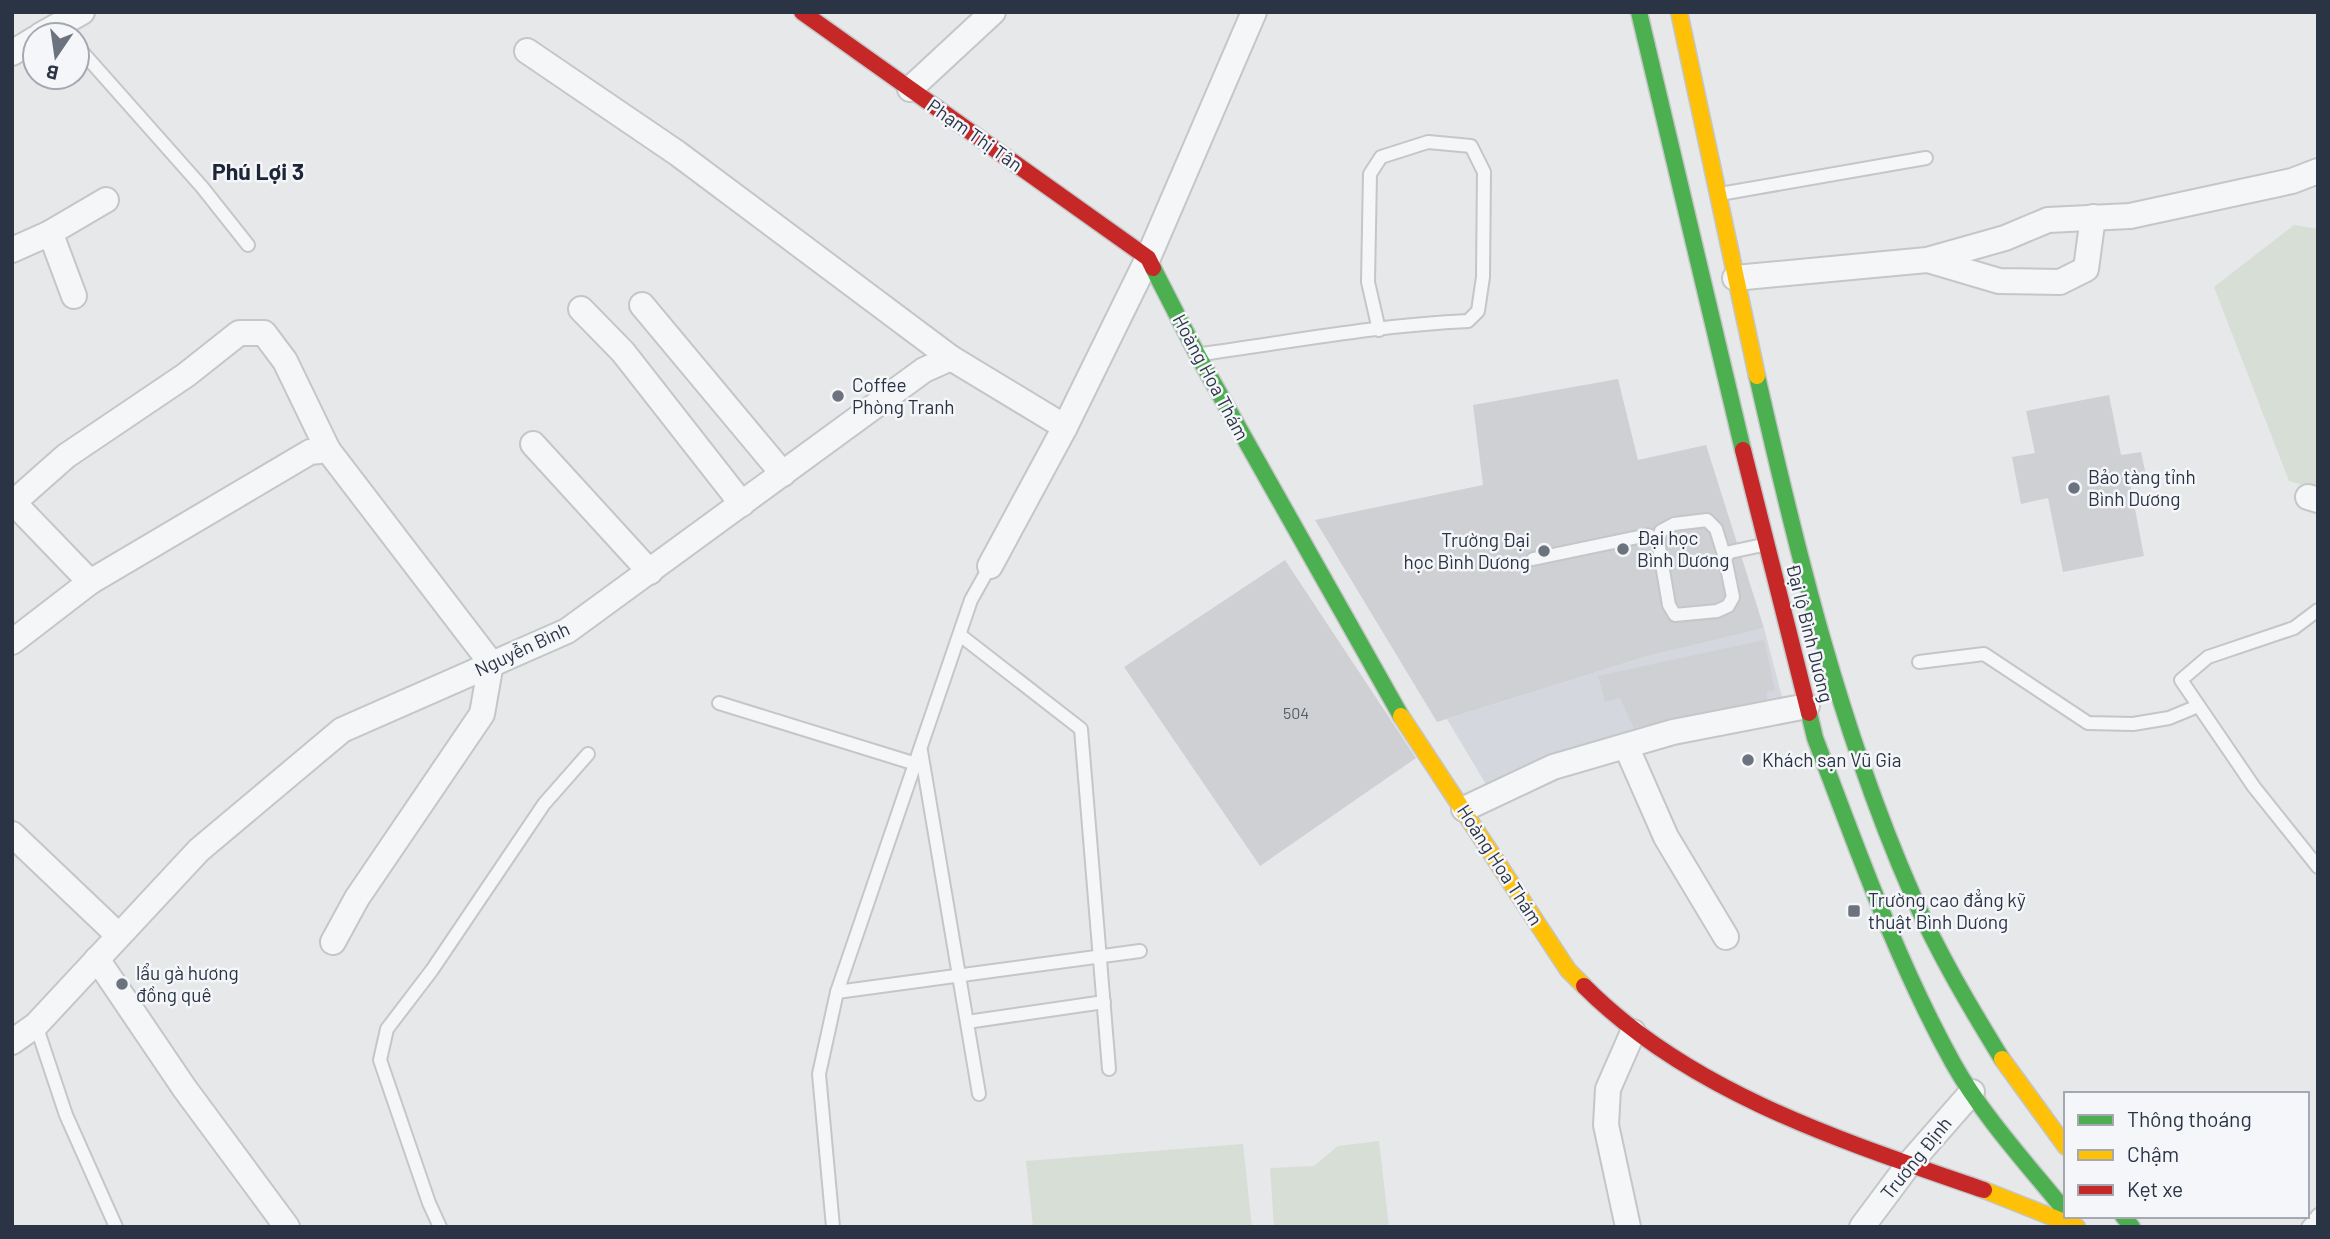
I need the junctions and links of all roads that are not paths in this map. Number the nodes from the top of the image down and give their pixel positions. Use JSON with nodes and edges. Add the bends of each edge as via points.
{"nodes":[{"id":1,"x":82,"y":12,"type":"edge"},
{"id":2,"x":802,"y":12,"type":"edge"},
{"id":3,"x":993,"y":12,"type":"edge"},
{"id":4,"x":1254,"y":12,"type":"edge"},
{"id":5,"x":1639,"y":12,"type":"edge"},
{"id":6,"x":1679,"y":12,"type":"edge"},
{"id":7,"x":65,"y":21,"type":"edge"},
{"id":8,"x":527,"y":51,"type":"dead end"},
{"id":9,"x":91,"y":62,"type":"edge"},
{"id":10,"x":910,"y":89,"type":"junction"},
{"id":11,"x":1926,"y":158,"type":"dead end"},
{"id":12,"x":2318,"y":171,"type":"edge"},
{"id":13,"x":1716,"y":194,"type":"junction"},
{"id":14,"x":106,"y":200,"type":"dead end"},
{"id":15,"x":2093,"y":217,"type":"junction"},
{"id":16,"x":48,"y":234,"type":"junction"},
{"id":17,"x":248,"y":245,"type":"dead end"},
{"id":18,"x":12,"y":250,"type":"edge"},
{"id":19,"x":1148,"y":258,"type":"junction"},
{"id":20,"x":1927,"y":260,"type":"junction"},
{"id":21,"x":1735,"y":278,"type":"junction"},
{"id":22,"x":74,"y":296,"type":"dead end"},
{"id":23,"x":642,"y":305,"type":"dead end"},
{"id":24,"x":581,"y":309,"type":"dead end"},
{"id":25,"x":1379,"y":330,"type":"junction"},
{"id":26,"x":1197,"y":354,"type":"junction"},
{"id":27,"x":951,"y":358,"type":"junction"},
{"id":28,"x":1065,"y":427,"type":"junction"},
{"id":29,"x":533,"y":444,"type":"dead end"},
{"id":30,"x":328,"y":450,"type":"junction"},
{"id":31,"x":783,"y":474,"type":"junction"},
{"id":32,"x":13,"y":501,"type":"edge"},
{"id":33,"x":742,"y":504,"type":"junction"},
{"id":34,"x":1658,"y":541,"type":"junction"},
{"id":35,"x":1767,"y":544,"type":"junction"},
{"id":36,"x":1724,"y":558,"type":"junction"},
{"id":37,"x":1533,"y":559,"type":"dead end"},
{"id":38,"x":990,"y":566,"type":"joint"},
{"id":39,"x":650,"y":572,"type":"junction"},
{"id":40,"x":90,"y":582,"type":"junction"},
{"id":41,"x":2318,"y":610,"type":"edge"},
{"id":42,"x":960,"y":635,"type":"junction"},
{"id":43,"x":12,"y":642,"type":"edge"},
{"id":44,"x":1919,"y":662,"type":"dead end"},
{"id":45,"x":491,"y":663,"type":"junction"},
{"id":46,"x":719,"y":703,"type":"dead end"},
{"id":47,"x":1807,"y":706,"type":"junction"},
{"id":48,"x":2198,"y":706,"type":"junction"},
{"id":49,"x":1626,"y":746,"type":"junction"},
{"id":50,"x":921,"y":748,"type":"junction"},
{"id":51,"x":588,"y":754,"type":"dead end"},
{"id":52,"x":916,"y":764,"type":"junction"},
{"id":53,"x":1464,"y":809,"type":"junction"},
{"id":54,"x":12,"y":834,"type":"edge"},
{"id":55,"x":2318,"y":867,"type":"edge"},
{"id":56,"x":117,"y":934,"type":"junction"},
{"id":57,"x":1726,"y":937,"type":"dead end"},
{"id":58,"x":333,"y":942,"type":"dead end"},
{"id":59,"x":1140,"y":951,"type":"dead end"},
{"id":60,"x":1100,"y":956,"type":"junction"},
{"id":61,"x":97,"y":959,"type":"junction"},
{"id":62,"x":959,"y":974,"type":"junction"},
{"id":63,"x":837,"y":992,"type":"junction"},
{"id":64,"x":1104,"y":1002,"type":"junction"},
{"id":65,"x":967,"y":1022,"type":"junction"},
{"id":66,"x":36,"y":1024,"type":"junction"},
{"id":67,"x":1633,"y":1032,"type":"junction"},
{"id":68,"x":12,"y":1042,"type":"edge"},
{"id":69,"x":1109,"y":1069,"type":"dead end"},
{"id":70,"x":1992,"y":1079,"type":"junction"},
{"id":71,"x":979,"y":1094,"type":"dead end"},
{"id":72,"x":2064,"y":1145,"type":"edge"},
{"id":73,"x":1909,"y":1164,"type":"junction"},
{"id":74,"x":2064,"y":1208,"type":"edge"},
{"id":75,"x":2318,"y":1216,"type":"edge"},
{"id":76,"x":116,"y":1227,"type":"edge"},
{"id":77,"x":288,"y":1227,"type":"edge"},
{"id":78,"x":440,"y":1227,"type":"edge"},
{"id":79,"x":832,"y":1227,"type":"edge"},
{"id":80,"x":1628,"y":1227,"type":"edge"},
{"id":81,"x":1862,"y":1227,"type":"edge"},
{"id":82,"x":2078,"y":1227,"type":"edge"},
{"id":83,"x":2308,"y":1227,"type":"edge"}],
"edges":[{"from":1,"to":7,"type":"street"},
{"from":2,"to":10,"type":"main road","name":"Phạm Thị Tân"},
{"from":3,"to":10,"type":"street"},
{"from":4,"to":19,"type":"street"},
{"from":5,"to":35,"type":"main road","name":"Đại lộ Bình Dương"},
{"from":6,"to":13,"type":"main road","name":"Đại lộ Bình Dương"},
{"from":8,"to":27,"type":"street","via":[[677,153]]},
{"from":9,"to":17,"type":"lane"},
{"from":10,"to":19,"type":"main road","name":"Phạm Thị Tân"},
{"from":11,"to":13,"type":"lane"},
{"from":12,"to":15,"type":"street","via":[[2292,181],[2130,216]]},
{"from":13,"to":21,"type":"main road","name":"Đại lộ Bình Dương"},
{"from":14,"to":16,"type":"street"},
{"from":15,"to":20,"type":"street","via":[[2048,220],[2005,238]]},
{"from":15,"to":20,"type":"street","via":[[2086,269],[2060,282],[1999,281]]},
{"from":16,"to":18,"type":"street"},
{"from":16,"to":22,"type":"street"},
{"from":19,"to":26,"type":"main road","name":"Hoàng Hoa Thám"},
{"from":19,"to":28,"type":"street"},
{"from":20,"to":21,"type":"street"},
{"from":21,"to":70,"type":"main road","name":"Đại lộ Bình Dương","via":[[1793,533],[1853,738],[1913,897],[1965,999]]},
{"from":23,"to":31,"type":"street"},
{"from":24,"to":33,"type":"street","via":[[623,352]]},
{"from":25,"to":25,"type":"lane","via":[[1468,321],[1478,311],[1483,277],[1484,173],[1471,146],[1428,142],[1381,157],[1370,174],[1368,282]]},
{"from":25,"to":26,"type":"lane"},
{"from":26,"to":53,"type":"main road","name":"Hoàng Hoa Thám","via":[[1398,712]]},
{"from":27,"to":28,"type":"street"},
{"from":27,"to":31,"type":"street","name":"Nguyễn Bình","via":[[924,370]]},
{"from":28,"to":38,"type":"street"},
{"from":29,"to":39,"type":"street"},
{"from":30,"to":32,"type":"street","via":[[285,361],[264,333],[239,333],[66,456]]},
{"from":30,"to":40,"type":"street","via":[[310,452]]},
{"from":30,"to":45,"type":"street"},
{"from":31,"to":33,"type":"street","name":"Nguyễn Bình"},
{"from":32,"to":40,"type":"street"},
{"from":33,"to":39,"type":"street","name":"Nguyễn Bình"},
{"from":34,"to":36,"type":"lane","via":[[1661,531],[1674,524],[1706,520],[1716,529]]},
{"from":34,"to":36,"type":"lane","via":[[1669,605],[1675,615],[1728,606],[1733,597]]},
{"from":34,"to":37,"type":"lane","via":[[1648,535]]},
{"from":35,"to":36,"type":"lane","via":[[1730,552]]},
{"from":35,"to":47,"type":"main road","name":"Đại lộ Bình Dương"},
{"from":38,"to":42,"type":"lane","via":[[971,600]]},
{"from":39,"to":45,"type":"street","name":"Nguyễn Bình","via":[[567,631]]},
{"from":40,"to":43,"type":"street"},
{"from":41,"to":48,"type":"lane","via":[[2294,628],[2208,657],[2181,680]]},
{"from":42,"to":50,"type":"lane"},
{"from":42,"to":60,"type":"lane","via":[[1082,729]]},
{"from":44,"to":48,"type":"lane","via":[[1984,654],[2088,723],[2133,724],[2169,718]]},
{"from":45,"to":56,"type":"street","name":"Nguyễn Bình","via":[[342,730],[199,850]]},
{"from":45,"to":58,"type":"street","via":[[482,714],[357,898]]},
{"from":46,"to":52,"type":"lane"},
{"from":47,"to":49,"type":"street","via":[[1673,732]]},
{"from":47,"to":70,"type":"main road","name":"Đại lộ Bình Dương","via":[[1878,907],[1954,1064]]},
{"from":48,"to":55,"type":"lane","via":[[2254,787]]},
{"from":49,"to":53,"type":"street","via":[[1553,767]]},
{"from":49,"to":57,"type":"street","via":[[1666,837]]},
{"from":50,"to":52,"type":"lane"},
{"from":50,"to":62,"type":"lane"},
{"from":51,"to":78,"type":"lane","via":[[544,804],[432,970],[387,1028],[380,1060]]},
{"from":52,"to":63,"type":"lane"},
{"from":53,"to":67,"type":"main road","name":"Hoàng Hoa Thám","via":[[1568,970]]},
{"from":54,"to":56,"type":"street"},
{"from":56,"to":61,"type":"street","name":"Nguyễn Bình"},
{"from":59,"to":60,"type":"lane"},
{"from":60,"to":62,"type":"lane"},
{"from":60,"to":64,"type":"lane"},
{"from":61,"to":66,"type":"street","name":"Nguyễn Bình"},
{"from":61,"to":77,"type":"street","via":[[185,1089]]},
{"from":62,"to":63,"type":"lane"},
{"from":62,"to":65,"type":"lane"},
{"from":63,"to":79,"type":"lane","via":[[819,1074]]},
{"from":64,"to":65,"type":"lane"},
{"from":64,"to":69,"type":"lane"},
{"from":65,"to":71,"type":"lane"},
{"from":66,"to":68,"type":"street","name":"Nguyễn Bình"},
{"from":66,"to":76,"type":"lane","via":[[66,1115]]},
{"from":67,"to":73,"type":"main road","name":"Hoàng Hoa Thám","via":[[1738,1092]]},
{"from":67,"to":80,"type":"street","via":[[1608,1089],[1606,1125]]},
{"from":70,"to":72,"type":"main road","name":"Đại lộ Bình Dương"},
{"from":70,"to":73,"type":"street","name":"Trương Định"},
{"from":70,"to":74,"type":"main road","name":"Đại lộ Bình Dương"},
{"from":73,"to":81,"type":"street","name":"Trương Định"},
{"from":73,"to":82,"type":"main road","name":"Hoàng Hoa Thám","via":[[2026,1203]]},
{"from":75,"to":83,"type":"lane"}]}
